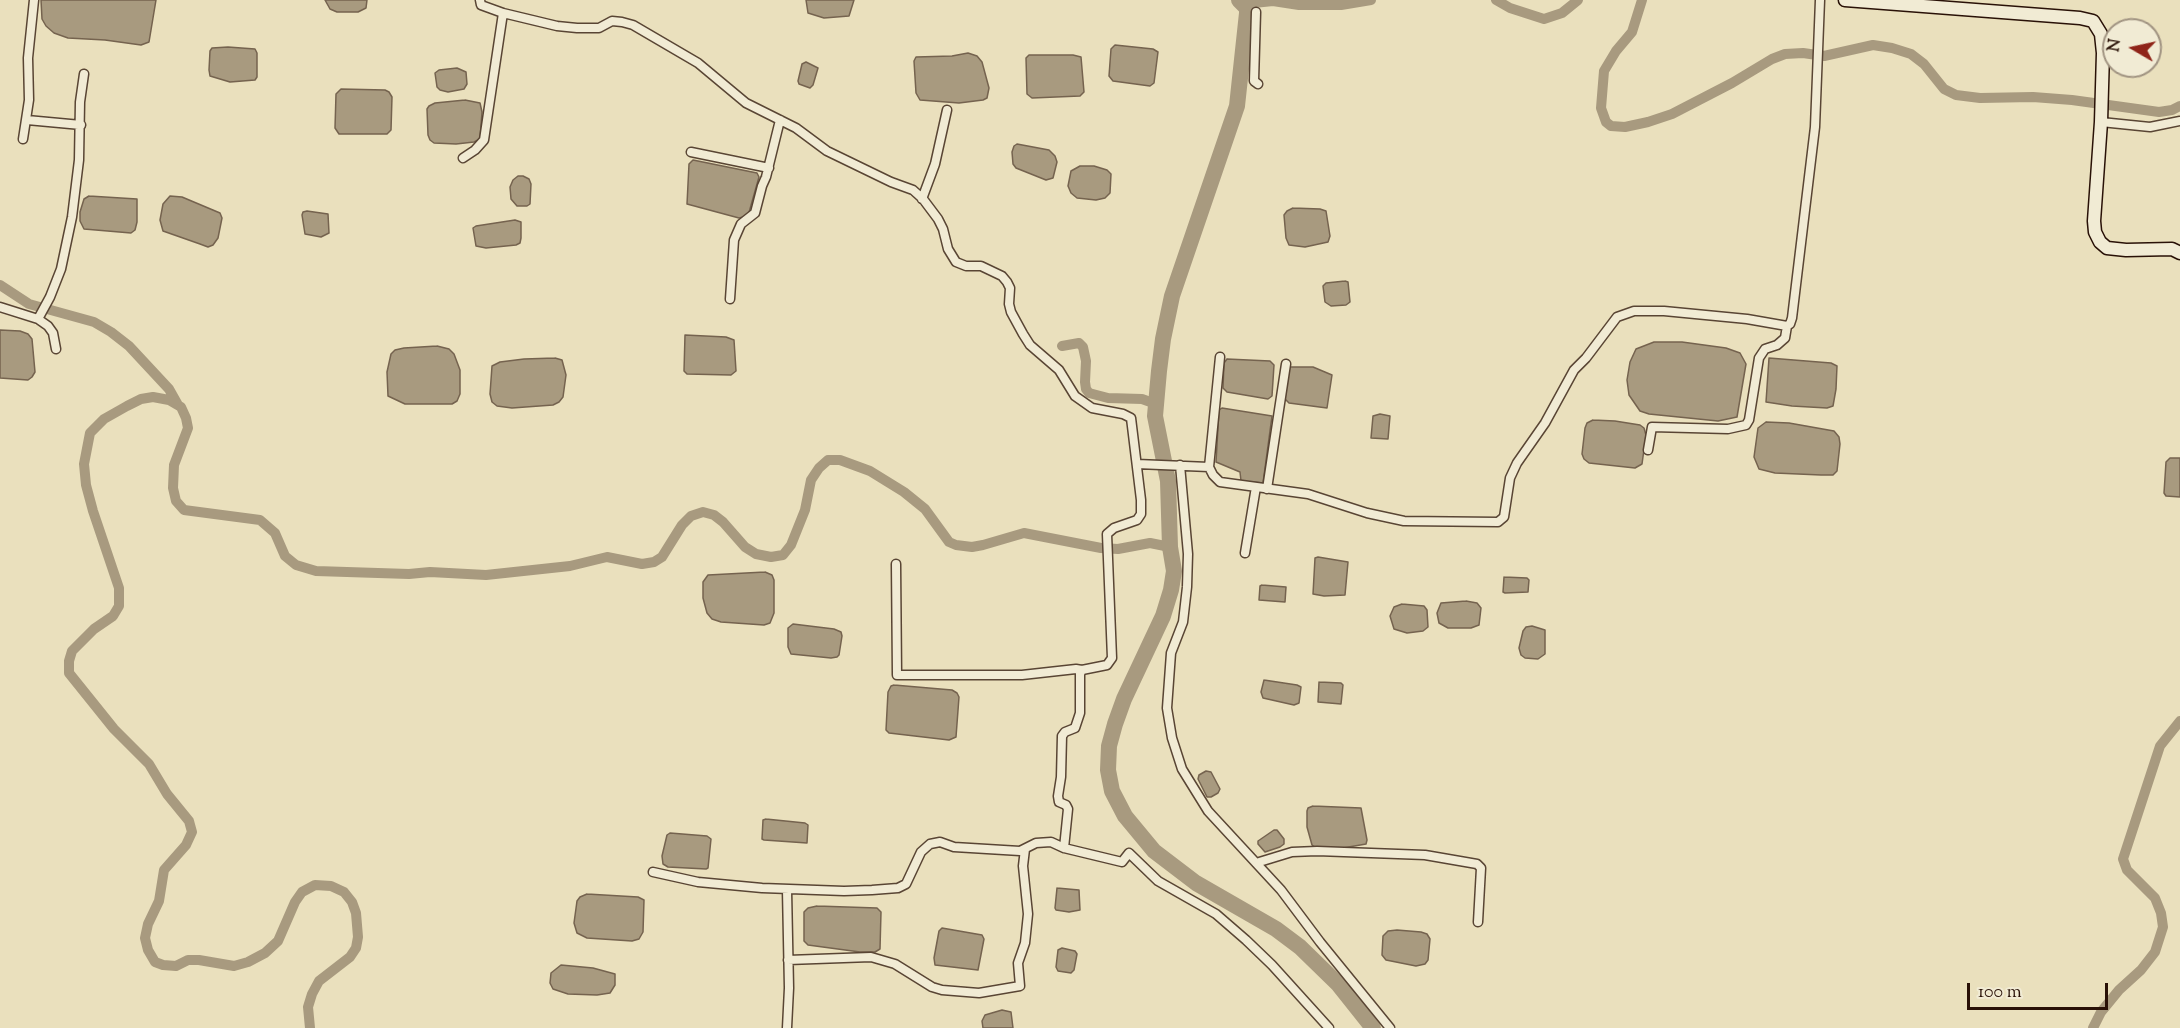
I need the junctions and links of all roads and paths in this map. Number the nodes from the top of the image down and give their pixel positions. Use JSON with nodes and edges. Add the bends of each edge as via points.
{"nodes":[{"id":1,"x":34,"y":0,"type":"edge"},
{"id":2,"x":480,"y":0,"type":"edge"},
{"id":3,"x":1820,"y":0,"type":"edge"},
{"id":4,"x":1845,"y":0,"type":"edge"},
{"id":5,"x":1256,"y":12,"type":"dead end"},
{"id":6,"x":503,"y":13,"type":"junction"},
{"id":7,"x":84,"y":74,"type":"dead end"},
{"id":8,"x":1258,"y":84,"type":"dead end"},
{"id":9,"x":947,"y":110,"type":"dead end"},
{"id":10,"x":2102,"y":118,"type":"junction"},
{"id":11,"x":27,"y":120,"type":"junction"},
{"id":12,"x":780,"y":120,"type":"junction"},
{"id":13,"x":2180,"y":121,"type":"edge"},
{"id":14,"x":81,"y":125,"type":"junction"},
{"id":15,"x":23,"y":140,"type":"dead end"},
{"id":16,"x":691,"y":152,"type":"dead end"},
{"id":17,"x":463,"y":158,"type":"dead end"},
{"id":18,"x":769,"y":168,"type":"junction"},
{"id":19,"x":922,"y":199,"type":"junction"},
{"id":20,"x":2180,"y":253,"type":"edge"},
{"id":21,"x":730,"y":299,"type":"dead end"},
{"id":22,"x":0,"y":307,"type":"edge"},
{"id":23,"x":39,"y":317,"type":"junction"},
{"id":24,"x":1787,"y":326,"type":"junction"},
{"id":25,"x":56,"y":349,"type":"dead end"},
{"id":26,"x":1220,"y":357,"type":"dead end"},
{"id":27,"x":1286,"y":364,"type":"dead end"},
{"id":28,"x":1648,"y":450,"type":"dead end"},
{"id":29,"x":1137,"y":465,"type":"junction"},
{"id":30,"x":1176,"y":465,"type":"junction"},
{"id":31,"x":1209,"y":467,"type":"junction"},
{"id":32,"x":1256,"y":487,"type":"junction"},
{"id":33,"x":1267,"y":489,"type":"junction"},
{"id":34,"x":1245,"y":553,"type":"dead end"},
{"id":35,"x":896,"y":564,"type":"dead end"},
{"id":36,"x":1082,"y":670,"type":"junction"},
{"id":37,"x":1064,"y":848,"type":"junction"},
{"id":38,"x":1024,"y":849,"type":"junction"},
{"id":39,"x":1256,"y":863,"type":"junction"},
{"id":40,"x":653,"y":872,"type":"dead end"},
{"id":41,"x":787,"y":890,"type":"junction"},
{"id":42,"x":1478,"y":922,"type":"dead end"},
{"id":43,"x":788,"y":960,"type":"junction"},
{"id":44,"x":788,"y":1028,"type":"edge"},
{"id":45,"x":1329,"y":1028,"type":"edge"},
{"id":46,"x":1390,"y":1028,"type":"edge"}],
"edges":[{"from":1,"to":11,"type":"street"},
{"from":2,"to":6,"type":"street","via":[[481,5]]},
{"from":3,"to":24,"type":"street","via":[[1815,127],[1792,318]]},
{"from":4,"to":10,"type":"street","via":[[2090,20],[2097,24],[2102,39]]},
{"from":5,"to":8,"type":"street","via":[[1254,81]]},
{"from":6,"to":12,"type":"street","via":[[578,28],[599,28],[612,21],[633,26],[698,63],[746,103]]},
{"from":6,"to":17,"type":"street","via":[[484,140]]},
{"from":7,"to":14,"type":"street"},
{"from":9,"to":19,"type":"street","via":[[935,164]]},
{"from":10,"to":13,"type":"street","via":[[2150,127]]},
{"from":10,"to":20,"type":"street","via":[[2094,221],[2100,242],[2108,248],[2172,249]]},
{"from":11,"to":14,"type":"street"},
{"from":11,"to":15,"type":"street"},
{"from":12,"to":18,"type":"street"},
{"from":12,"to":19,"type":"street","via":[[827,151],[913,190]]},
{"from":14,"to":23,"type":"street","via":[[72,217],[61,269]]},
{"from":16,"to":18,"type":"street"},
{"from":18,"to":21,"type":"street","via":[[755,213],[741,224],[734,240]]},
{"from":19,"to":29,"type":"street","via":[[938,219],[956,262],[981,266],[1007,282],[1011,312],[1023,334],[1059,370],[1075,396],[1092,408],[1131,418]]},
{"from":22,"to":23,"type":"street"},
{"from":23,"to":25,"type":"street","via":[[53,333]]},
{"from":24,"to":28,"type":"street","via":[[1785,338],[1765,349],[1759,358],[1746,425],[1728,429],[1652,427]]},
{"from":24,"to":33,"type":"street","via":[[1664,311],[1634,311],[1617,317],[1574,370],[1517,463],[1510,478],[1504,517],[1498,522],[1404,521],[1308,494]]},
{"from":26,"to":31,"type":"street"},
{"from":27,"to":33,"type":"street"},
{"from":29,"to":30,"type":"street"},
{"from":29,"to":36,"type":"street","via":[[1140,517],[1114,528],[1106,538],[1112,658],[1107,665]]},
{"from":30,"to":31,"type":"street"},
{"from":30,"to":39,"type":"street","via":[[1188,554],[1183,622],[1171,653],[1168,683],[1172,738],[1182,769],[1208,812]]},
{"from":31,"to":32,"type":"street","via":[[1220,482]]},
{"from":32,"to":33,"type":"street"},
{"from":32,"to":34,"type":"street"},
{"from":35,"to":36,"type":"street","via":[[897,675],[1022,675]]},
{"from":36,"to":37,"type":"street","via":[[1080,713],[1075,728],[1065,732],[1061,742],[1058,796],[1068,809]]},
{"from":37,"to":38,"type":"street","via":[[1051,842]]},
{"from":37,"to":45,"type":"street","via":[[1122,862],[1129,854],[1158,881],[1216,914],[1246,940]]},
{"from":38,"to":41,"type":"street","via":[[930,844],[921,852],[906,884],[898,888]]},
{"from":38,"to":43,"type":"street","via":[[1028,914],[1018,963],[1020,986],[979,993],[942,990],[895,964],[871,957]]},
{"from":39,"to":42,"type":"street","via":[[1292,852],[1317,851],[1425,855],[1477,864],[1481,868]]},
{"from":39,"to":46,"type":"street"},
{"from":40,"to":41,"type":"street","via":[[698,882]]},
{"from":41,"to":43,"type":"street"},
{"from":43,"to":44,"type":"street"}]}
